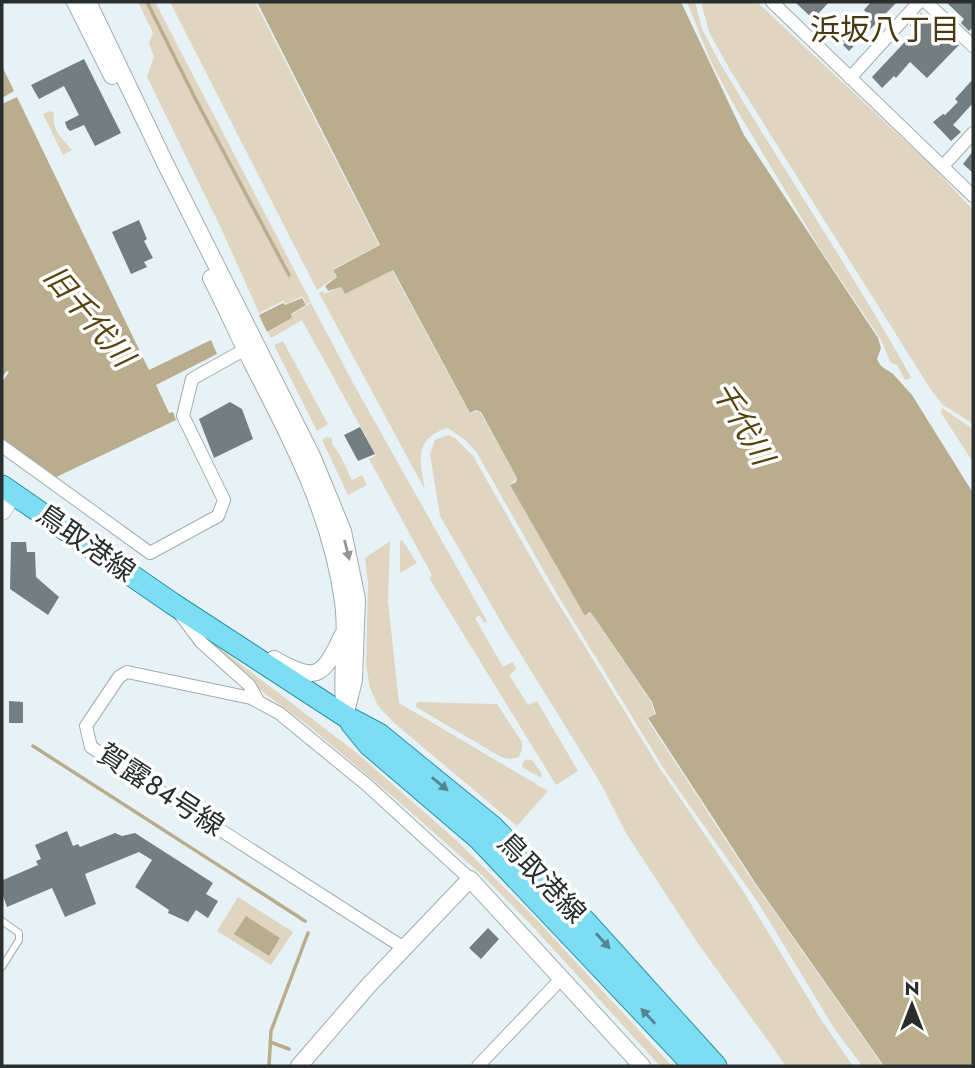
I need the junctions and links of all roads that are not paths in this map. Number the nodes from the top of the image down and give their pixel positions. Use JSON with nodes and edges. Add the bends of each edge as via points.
{"nodes":[{"id":1,"x":75,"y":2,"type":"edge"},
{"id":2,"x":88,"y":2,"type":"edge"},
{"id":3,"x":772,"y":2,"type":"edge"},
{"id":4,"x":919,"y":2,"type":"edge"},
{"id":5,"x":926,"y":2,"type":"edge"},
{"id":6,"x":972,"y":43,"type":"edge"},
{"id":7,"x":850,"y":78,"type":"junction"},
{"id":8,"x":973,"y":134,"type":"edge"},
{"id":9,"x":943,"y":166,"type":"junction"},
{"id":10,"x":973,"y":196,"type":"edge"},
{"id":11,"x":251,"y":346,"type":"junction"},
{"id":12,"x":2,"y":446,"type":"edge"},
{"id":13,"x":8,"y":489,"type":"edge"},
{"id":14,"x":2,"y":511,"type":"edge"},
{"id":15,"x":173,"y":604,"type":"junction"},
{"id":16,"x":344,"y":631,"type":"junction"},
{"id":17,"x":242,"y":648,"type":"junction"},
{"id":18,"x":258,"y":702,"type":"junction"},
{"id":19,"x":345,"y":716,"type":"junction"},
{"id":20,"x":470,"y":879,"type":"junction"},
{"id":21,"x":2,"y":922,"type":"edge"},
{"id":22,"x":404,"y":948,"type":"junction"},
{"id":23,"x":2,"y":967,"type":"edge"},
{"id":24,"x":561,"y":979,"type":"junction"},
{"id":25,"x":299,"y":1066,"type":"edge"},
{"id":26,"x":478,"y":1066,"type":"edge"},
{"id":27,"x":642,"y":1066,"type":"edge"},
{"id":28,"x":694,"y":1066,"type":"edge"},
{"id":29,"x":716,"y":1066,"type":"edge"}],
"edges":[{"from":1,"to":11,"type":"street"},
{"from":2,"to":11,"type":"street"},
{"from":3,"to":7,"type":"street"},
{"from":4,"to":7,"type":"street"},
{"from":5,"to":6,"type":"street"},
{"from":7,"to":9,"type":"street"},
{"from":8,"to":9,"type":"street"},
{"from":9,"to":10,"type":"street"},
{"from":11,"to":12,"type":"street","via":[[192,379],[183,416],[224,500],[218,516],[150,553]]},
{"from":11,"to":16,"type":"street","via":[[324,515],[344,604]]},
{"from":11,"to":19,"type":"street","one_way":true,"via":[[312,456],[343,531],[357,599],[354,680]]},
{"from":13,"to":14,"type":"main road"},
{"from":13,"to":15,"type":"main road","name":"鳥取港線"},
{"from":15,"to":17,"type":"main road","name":"鳥取港線"},
{"from":15,"to":18,"type":"street","via":[[201,642],[249,685]]},
{"from":16,"to":17,"type":"street","via":[[323,669],[312,675]]},
{"from":16,"to":19,"type":"street"},
{"from":17,"to":19,"type":"main road","name":"鳥取港線"},
{"from":18,"to":20,"type":"street","name":"賀露84号線","via":[[279,713],[366,785]]},
{"from":18,"to":22,"type":"street","name":"賀露84号線","via":[[127,672],[86,726],[91,747]]},
{"from":28,"to":19,"type":"main road","name":"鳥取港線","one_way":true,"via":[[479,839],[369,745]]},
{"from":19,"to":29,"type":"main road","name":"鳥取港線","one_way":true,"via":[[379,734],[493,827]]},
{"from":20,"to":22,"type":"street"},
{"from":20,"to":24,"type":"street"},
{"from":21,"to":23,"type":"lane","via":[[19,933]]},
{"from":22,"to":25,"type":"street"},
{"from":24,"to":26,"type":"street"},
{"from":24,"to":27,"type":"street"}]}
